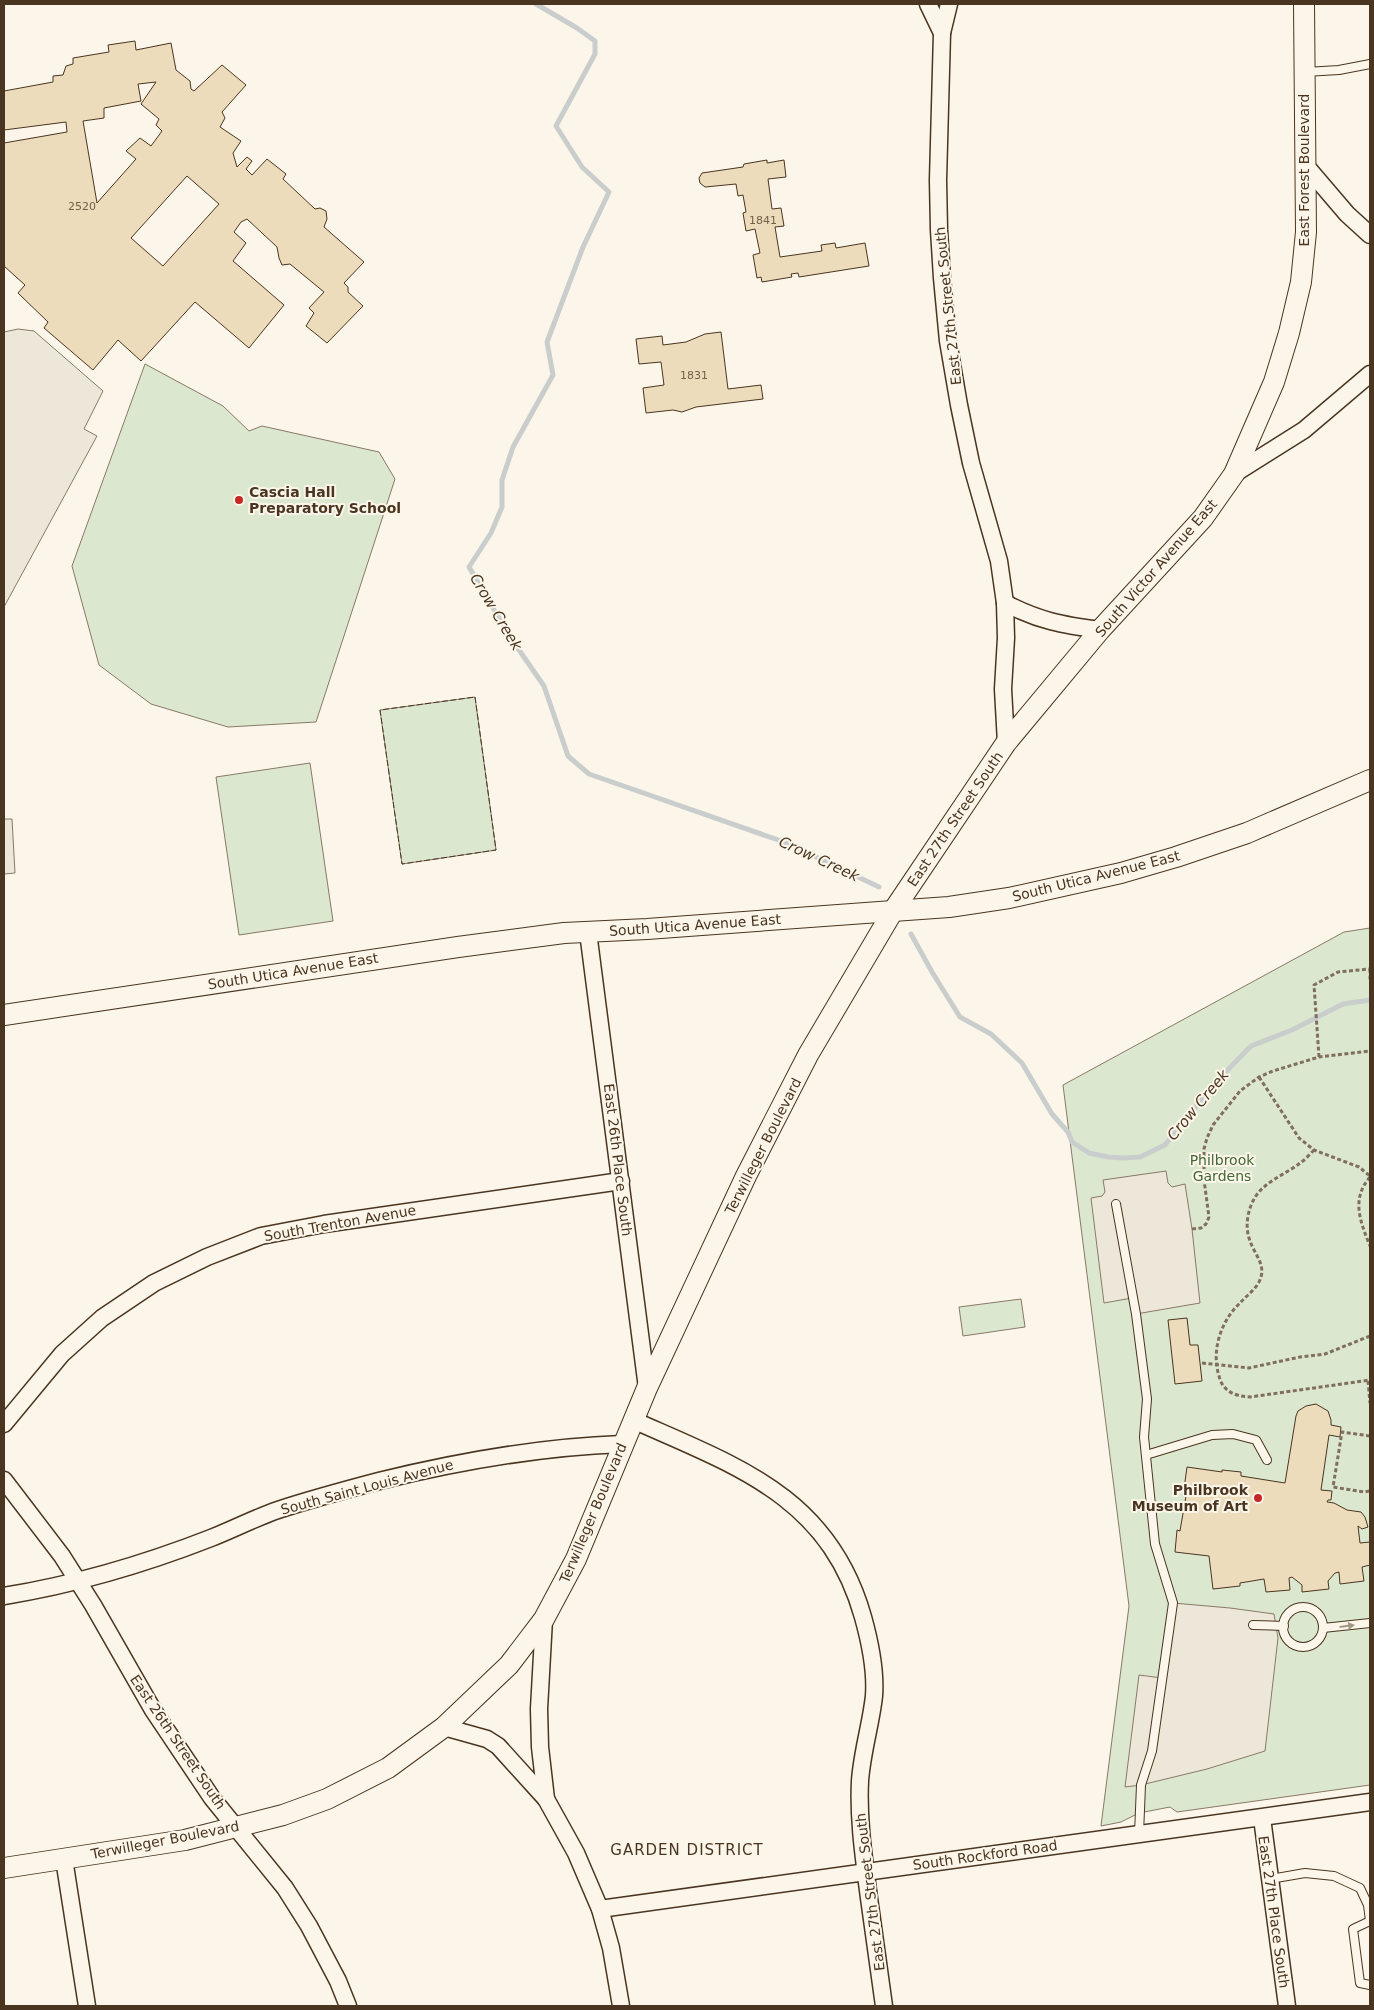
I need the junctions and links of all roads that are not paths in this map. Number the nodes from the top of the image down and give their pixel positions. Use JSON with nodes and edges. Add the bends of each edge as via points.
{"nodes":[{"id":1,"x":928,"y":4,"type":"edge"},
{"id":2,"x":948,"y":4,"type":"edge"},
{"id":3,"x":1304,"y":4,"type":"edge"},
{"id":4,"x":942,"y":34,"type":"junction"},
{"id":5,"x":1370,"y":64,"type":"edge"},
{"id":6,"x":1305,"y":72,"type":"junction"},
{"id":7,"x":1306,"y":166,"type":"junction"},
{"id":8,"x":1370,"y":235,"type":"edge"},
{"id":9,"x":1370,"y":374,"type":"edge"},
{"id":10,"x":1234,"y":474,"type":"junction"},
{"id":11,"x":1005,"y":603,"type":"junction"},
{"id":12,"x":1100,"y":630,"type":"junction"},
{"id":13,"x":1006,"y":743,"type":"junction"},
{"id":14,"x":1370,"y":780,"type":"edge"},
{"id":15,"x":893,"y":911,"type":"junction"},
{"id":16,"x":588,"y":932,"type":"junction"},
{"id":17,"x":4,"y":1015,"type":"edge"},
{"id":18,"x":621,"y":1181,"type":"junction"},
{"id":19,"x":1116,"y":1204,"type":"dead end"},
{"id":20,"x":646,"y":1388,"type":"junction"},
{"id":21,"x":632,"y":1420,"type":"junction"},
{"id":22,"x":4,"y":1424,"type":"edge"},
{"id":23,"x":622,"y":1444,"type":"junction"},
{"id":24,"x":1146,"y":1455,"type":"junction"},
{"id":25,"x":1267,"y":1460,"type":"dead end"},
{"id":26,"x":4,"y":1480,"type":"edge"},
{"id":27,"x":77,"y":1579,"type":"junction"},
{"id":28,"x":4,"y":1596,"type":"edge"},
{"id":29,"x":544,"y":1619,"type":"junction"},
{"id":30,"x":1370,"y":1623,"type":"edge"},
{"id":31,"x":1253,"y":1625,"type":"dead end"},
{"id":32,"x":1284,"y":1626,"type":"junction"},
{"id":33,"x":1323,"y":1628,"type":"junction"},
{"id":34,"x":444,"y":1726,"type":"junction"},
{"id":35,"x":546,"y":1799,"type":"junction"},
{"id":36,"x":1370,"y":1802,"type":"edge"},
{"id":37,"x":1262,"y":1818,"type":"junction"},
{"id":38,"x":236,"y":1827,"type":"junction"},
{"id":39,"x":1139,"y":1834,"type":"junction"},
{"id":40,"x":64,"y":1860,"type":"junction"},
{"id":41,"x":4,"y":1868,"type":"edge"},
{"id":42,"x":866,"y":1872,"type":"junction"},
{"id":43,"x":1270,"y":1879,"type":"junction"},
{"id":44,"x":600,"y":1909,"type":"junction"},
{"id":45,"x":1370,"y":1922,"type":"edge"},
{"id":46,"x":1370,"y":1985,"type":"edge"},
{"id":47,"x":87,"y":2006,"type":"edge"},
{"id":48,"x":348,"y":2006,"type":"edge"},
{"id":49,"x":621,"y":2006,"type":"edge"},
{"id":50,"x":884,"y":2006,"type":"edge"},
{"id":51,"x":1287,"y":2006,"type":"edge"}],
"edges":[{"from":1,"to":4,"type":"street"},
{"from":2,"to":4,"type":"street","name":"East 27th Street South"},
{"from":3,"to":6,"type":"street","name":"East Forest Boulevard"},
{"from":4,"to":11,"type":"street","name":"East 27th Street South","via":[[938,230],[948,341],[971,462],[999,561]]},
{"from":5,"to":6,"type":"lane"},
{"from":6,"to":7,"type":"street","name":"East Forest Boulevard"},
{"from":7,"to":8,"type":"street","via":[[1347,214]]},
{"from":7,"to":10,"type":"street","name":"East Forest Boulevard","via":[[1306,232],[1289,333],[1274,382]]},
{"from":9,"to":10,"type":"street","name":"South Victor Avenue East","via":[[1304,430]]},
{"from":10,"to":12,"type":"street","name":"South Victor Avenue East","via":[[1203,518]]},
{"from":11,"to":12,"type":"street","via":[[1052,623]]},
{"from":11,"to":13,"type":"street","name":"East 27th Street South","via":[[1003,689]]},
{"from":12,"to":13,"type":"street","name":"South Victor Avenue East"},
{"from":13,"to":15,"type":"street","name":"East 27th Street South"},
{"from":14,"to":15,"type":"street","name":"South Utica Avenue East","via":[[1247,833],[1121,873],[1009,898]]},
{"from":15,"to":16,"type":"street","name":"South Utica Avenue East"},
{"from":15,"to":20,"type":"street","name":"Terwilleger Boulevard","via":[[808,1055],[746,1176]]},
{"from":16,"to":17,"type":"street","name":"South Utica Avenue East","via":[[458,946]]},
{"from":16,"to":18,"type":"street","name":"East 26th Place South"},
{"from":18,"to":20,"type":"street","name":"East 26th Place South"},
{"from":18,"to":22,"type":"street","name":"South Trenton Avenue","via":[[324,1224],[261,1236],[207,1257],[154,1283],[102,1318],[62,1354]]},
{"from":19,"to":24,"type":"lane","via":[[1147,1399]]},
{"from":20,"to":21,"type":"street","name":"Terwilleger Boulevard"},
{"from":21,"to":23,"type":"street","name":"Terwilleger Boulevard"},
{"from":21,"to":42,"type":"street","name":"East 27th Street South","via":[[725,1460],[778,1492],[827,1540],[848,1577],[865,1622],[873,1663],[874,1695],[860,1781],[860,1819]]},
{"from":23,"to":27,"type":"street","name":"South Saint Louis Avenue","via":[[537,1450],[410,1473],[277,1511],[152,1559]]},
{"from":23,"to":29,"type":"street","name":"Terwilleger Boulevard","via":[[576,1559]]},
{"from":24,"to":25,"type":"lane","via":[[1212,1435],[1233,1434],[1256,1440]]},
{"from":24,"to":39,"type":"lane","via":[[1155,1544],[1173,1603],[1152,1751],[1141,1785]]},
{"from":26,"to":27,"type":"street","name":"East 26th Street South"},
{"from":27,"to":28,"type":"street","name":"South Saint Louis Avenue"},
{"from":27,"to":38,"type":"street","name":"East 26th Street South","via":[[153,1710],[212,1798]]},
{"from":29,"to":34,"type":"street","name":"Terwilleger Boulevard","via":[[509,1665]]},
{"from":29,"to":35,"type":"street","via":[[539,1709]]},
{"from":33,"to":30,"type":"lane","one_way":true},
{"from":31,"to":32,"type":"lane"},
{"from":32,"to":33,"type":"lane","via":[[1291,1611],[1304,1607],[1317,1612]]},
{"from":32,"to":33,"type":"lane","via":[[1285,1636],[1300,1647],[1318,1641]]},
{"from":34,"to":35,"type":"street","via":[[486,1738],[498,1746]]},
{"from":34,"to":38,"type":"street","name":"Terwilleger Boulevard","via":[[388,1768],[327,1799]]},
{"from":35,"to":44,"type":"street","via":[[576,1853]]},
{"from":36,"to":37,"type":"street","name":"South Rockford Road"},
{"from":37,"to":39,"type":"street","name":"South Rockford Road"},
{"from":37,"to":43,"type":"street","name":"East 27th Place South"},
{"from":38,"to":40,"type":"street","name":"Terwilleger Boulevard","via":[[185,1840]]},
{"from":38,"to":48,"type":"street","name":"East 26th Street South","via":[[285,1888],[309,1926]]},
{"from":39,"to":42,"type":"street","name":"South Rockford Road"},
{"from":40,"to":41,"type":"street","name":"Terwilleger Boulevard"},
{"from":40,"to":47,"type":"street"},
{"from":42,"to":44,"type":"street","name":"South Rockford Road"},
{"from":42,"to":50,"type":"street","name":"East 27th Street South"},
{"from":43,"to":45,"type":"lane","via":[[1305,1873],[1334,1876],[1360,1888],[1368,1905]]},
{"from":43,"to":51,"type":"street","name":"East 27th Place South"},
{"from":44,"to":49,"type":"street"},
{"from":45,"to":46,"type":"lane","via":[[1353,1929],[1360,1983]]}]}
